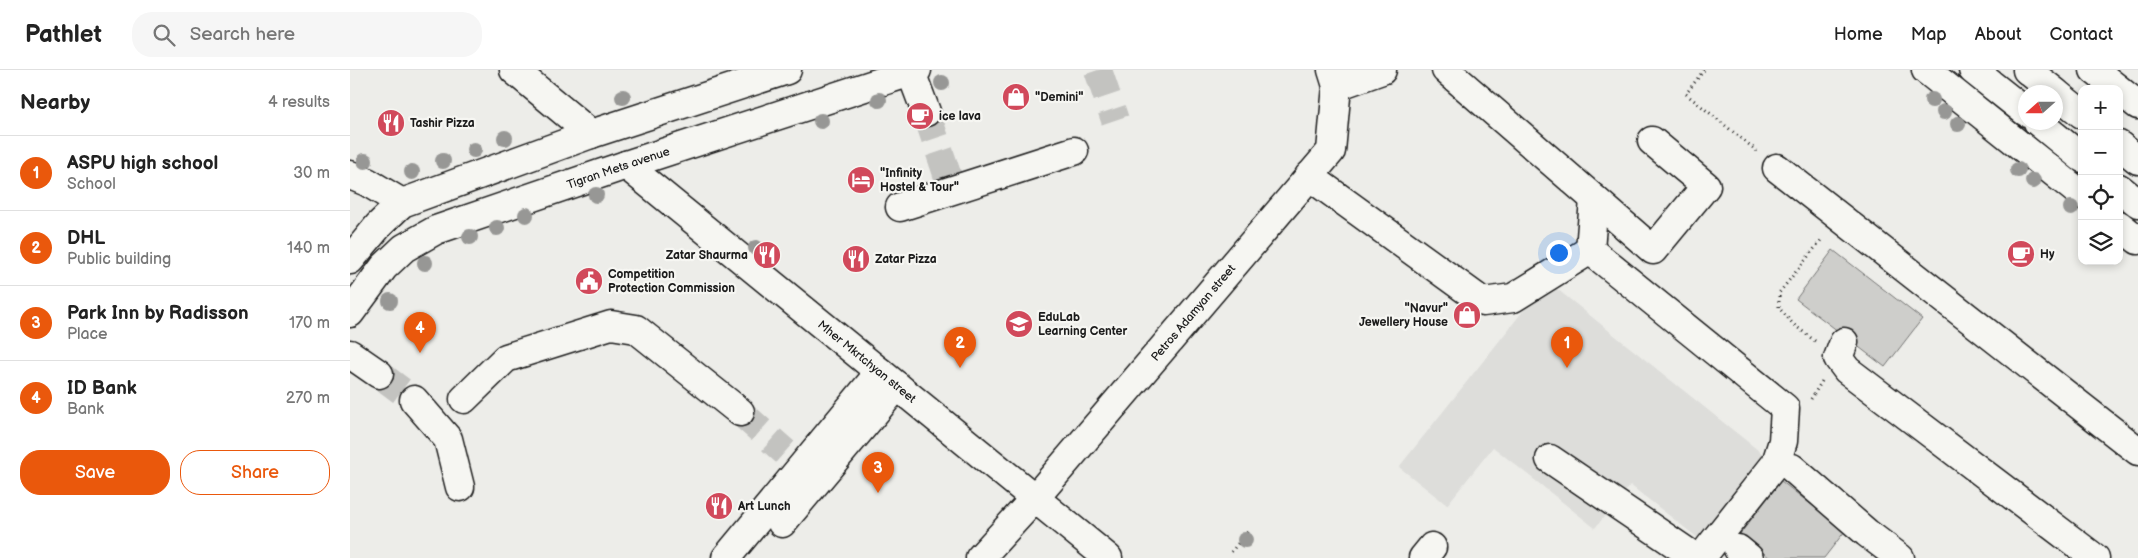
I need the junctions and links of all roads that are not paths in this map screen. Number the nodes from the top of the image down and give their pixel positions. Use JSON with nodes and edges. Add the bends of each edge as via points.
{"nodes":[{"id":1,"x":514,"y":70,"type":"edge"},
{"id":2,"x":787,"y":70,"type":"edge"},
{"id":3,"x":1382,"y":70,"type":"edge"},
{"id":4,"x":1446,"y":70,"type":"edge"},
{"id":5,"x":1926,"y":70,"type":"edge"},
{"id":6,"x":1973,"y":70,"type":"edge"},
{"id":7,"x":2027,"y":70,"type":"edge"},
{"id":8,"x":2094,"y":70,"type":"edge"},
{"id":9,"x":914,"y":71,"type":"edge"},
{"id":10,"x":1334,"y":78,"type":"edge"},
{"id":11,"x":2045,"y":85,"type":"edge"},
{"id":12,"x":2113,"y":85,"type":"edge"},
{"id":13,"x":2123,"y":93,"type":"edge"},
{"id":14,"x":2063,"y":99,"type":"edge"},
{"id":15,"x":2138,"y":105,"type":"edge"},
{"id":16,"x":2018,"y":106,"type":"edge"},
{"id":17,"x":2078,"y":111,"type":"edge"},
{"id":18,"x":926,"y":112,"type":"tunnel mouth"},
{"id":19,"x":2048,"y":130,"type":"edge"},
{"id":20,"x":591,"y":134,"type":"junction"},
{"id":21,"x":1652,"y":141,"type":"dead end"},
{"id":22,"x":2123,"y":147,"type":"edge"},
{"id":23,"x":1074,"y":151,"type":"dead end"},
{"id":24,"x":2078,"y":155,"type":"edge"},
{"id":25,"x":2138,"y":160,"type":"edge"},
{"id":26,"x":626,"y":165,"type":"junction"},
{"id":27,"x":1777,"y":168,"type":"road end"},
{"id":28,"x":350,"y":175,"type":"edge"},
{"id":29,"x":1309,"y":176,"type":"junction"},
{"id":30,"x":2123,"y":191,"type":"edge"},
{"id":31,"x":2078,"y":192,"type":"edge"},
{"id":32,"x":1594,"y":199,"type":"junction"},
{"id":33,"x":402,"y":203,"type":"junction"},
{"id":34,"x":2138,"y":203,"type":"edge"},
{"id":35,"x":900,"y":207,"type":"dead end"},
{"id":36,"x":2123,"y":228,"type":"edge"},
{"id":37,"x":436,"y":230,"type":"junction"},
{"id":38,"x":2138,"y":240,"type":"edge"},
{"id":39,"x":1590,"y":250,"type":"junction"},
{"id":40,"x":350,"y":260,"type":"edge"},
{"id":41,"x":350,"y":313,"type":"edge"},
{"id":42,"x":1841,"y":350,"type":"road end"},
{"id":43,"x":350,"y":354,"type":"edge"},
{"id":44,"x":379,"y":374,"type":"tunnel mouth"},
{"id":45,"x":888,"y":379,"type":"junction"},
{"id":46,"x":464,"y":399,"type":"dead end"},
{"id":47,"x":414,"y":400,"type":"tunnel mouth"},
{"id":48,"x":740,"y":412,"type":"tunnel mouth"},
{"id":49,"x":2138,"y":451,"type":"edge"},
{"id":50,"x":1550,"y":459,"type":"dead end"},
{"id":51,"x":1784,"y":465,"type":"junction"},
{"id":52,"x":460,"y":487,"type":"dead end"},
{"id":53,"x":1035,"y":498,"type":"junction"},
{"id":54,"x":782,"y":524,"type":"dead end"},
{"id":55,"x":726,"y":558,"type":"edge"},
{"id":56,"x":980,"y":558,"type":"edge"},
{"id":57,"x":1108,"y":558,"type":"edge"},
{"id":58,"x":1696,"y":558,"type":"edge"},
{"id":59,"x":1701,"y":558,"type":"edge"},
{"id":60,"x":1900,"y":558,"type":"edge"},
{"id":61,"x":2095,"y":558,"type":"edge"}],
"edges":[{"from":1,"to":20,"type":"main road"},
{"from":2,"to":20,"type":"main road"},
{"from":3,"to":10,"type":"main road","name":"Petros Adamyan street"},
{"from":4,"to":32,"type":"main road"},
{"from":5,"to":31,"type":"main road"},
{"from":6,"to":16,"type":"main road"},
{"from":7,"to":11,"type":"main road"},
{"from":8,"to":12,"type":"main road"},
{"from":9,"to":18,"type":"main road"},
{"from":9,"to":26,"type":"main road","name":"Tigran Mets avenue"},
{"from":10,"to":29,"type":"main road","name":"Petros Adamyan street","via":[[1331,151]]},
{"from":13,"to":15,"type":"main road"},
{"from":14,"to":17,"type":"main road"},
{"from":19,"to":24,"type":"main road"},
{"from":20,"to":33,"type":"main road"},
{"from":21,"to":32,"type":"main road","via":[[1706,186],[1653,250]]},
{"from":22,"to":25,"type":"main road"},
{"from":23,"to":35,"type":"main road","via":[[950,183]]},
{"from":26,"to":37,"type":"main road","name":"Tigran Mets avenue"},
{"from":26,"to":45,"type":"main road","name":"Mher Mkrtchyan street"},
{"from":27,"to":49,"type":"main road"},
{"from":28,"to":33,"type":"main road"},
{"from":29,"to":39,"type":"main road","via":[[1483,302],[1513,298]]},
{"from":29,"to":53,"type":"main road","name":"Petros Adamyan street"},
{"from":30,"to":34,"type":"main road"},
{"from":32,"to":39,"type":"main road"},
{"from":33,"to":37,"type":"main road"},
{"from":33,"to":40,"type":"main road"},
{"from":36,"to":38,"type":"main road"},
{"from":37,"to":41,"type":"main road","name":"Tigran Mets avenue","via":[[404,248],[384,267]]},
{"from":39,"to":51,"type":"main road","via":[[1785,408]]},
{"from":42,"to":61,"type":"main road","via":[[1847,370]]},
{"from":43,"to":44,"type":"main road"},
{"from":45,"to":53,"type":"main road","name":"Mher Mkrtchyan street"},
{"from":45,"to":54,"type":"main road"},
{"from":45,"to":55,"type":"main road","via":[[793,459]]},
{"from":46,"to":48,"type":"main road","via":[[506,358],[611,325],[636,329]]},
{"from":47,"to":52,"type":"main road","via":[[448,439]]},
{"from":50,"to":58,"type":"main road"},
{"from":51,"to":59,"type":"main road"},
{"from":51,"to":60,"type":"main road"},
{"from":53,"to":56,"type":"main road","name":"Petros Adamyan street"},
{"from":53,"to":57,"type":"main road","name":"Mher Mkrtchyan street"}]}
